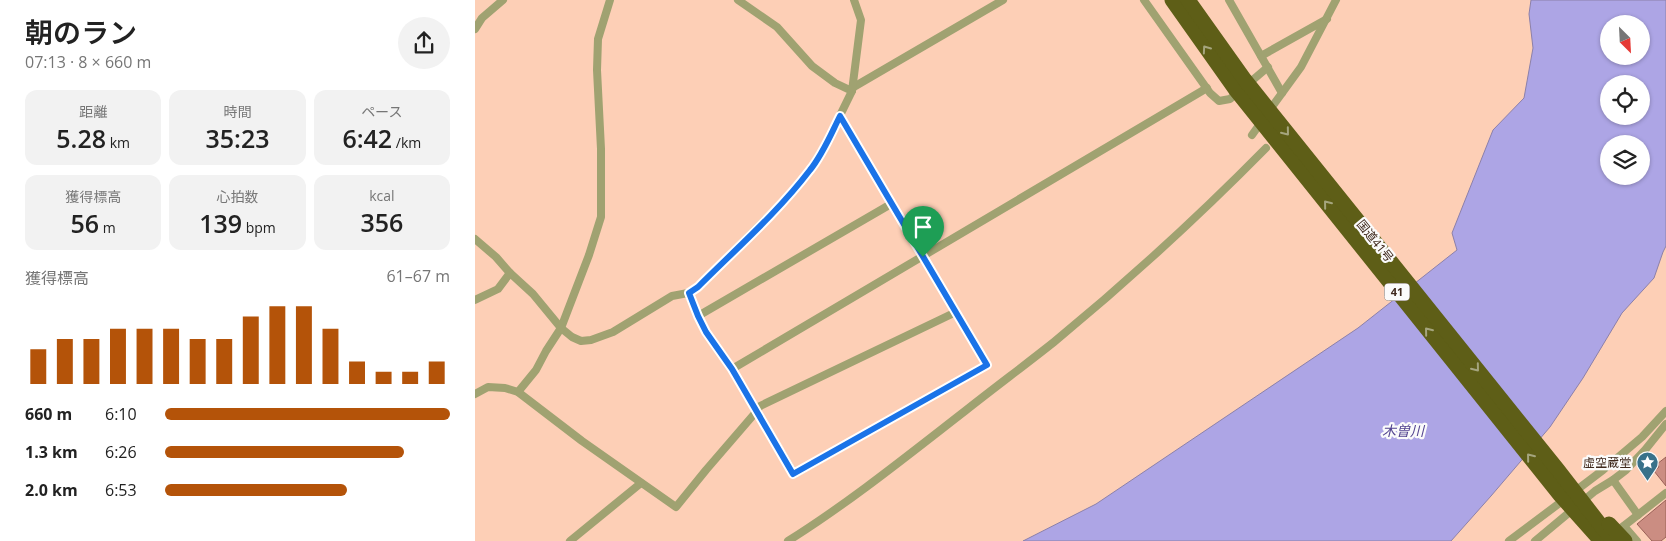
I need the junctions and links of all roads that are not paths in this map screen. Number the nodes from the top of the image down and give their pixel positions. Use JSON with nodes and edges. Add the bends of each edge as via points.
{"nodes":[{"id":1,"x":503,"y":0,"type":"edge"},
{"id":2,"x":610,"y":0,"type":"edge"},
{"id":3,"x":738,"y":0,"type":"edge"},
{"id":4,"x":854,"y":0,"type":"edge"},
{"id":5,"x":1003,"y":0,"type":"edge"},
{"id":6,"x":1144,"y":0,"type":"edge"},
{"id":7,"x":1171,"y":0,"type":"edge"},
{"id":8,"x":1188,"y":0,"type":"edge"},
{"id":9,"x":1198,"y":0,"type":"edge"},
{"id":10,"x":1229,"y":0,"type":"edge"},
{"id":11,"x":1336,"y":0,"type":"edge"},
{"id":12,"x":1327,"y":19,"type":"junction"},
{"id":13,"x":475,"y":28,"type":"edge"},
{"id":14,"x":1223,"y":50,"type":"junction"},
{"id":15,"x":1261,"y":56,"type":"junction"},
{"id":16,"x":1268,"y":67,"type":"junction"},
{"id":17,"x":1240,"y":84,"type":"junction"},
{"id":18,"x":1207,"y":88,"type":"junction"},
{"id":19,"x":852,"y":90,"type":"junction"},
{"id":20,"x":1282,"y":93,"type":"junction"},
{"id":21,"x":840,"y":116,"type":"junction"},
{"id":22,"x":1252,"y":135,"type":"dead end"},
{"id":23,"x":1266,"y":148,"type":"dead end"},
{"id":24,"x":891,"y":204,"type":"junction"},
{"id":25,"x":475,"y":239,"type":"edge"},
{"id":26,"x":923,"y":257,"type":"junction"},
{"id":27,"x":510,"y":273,"type":"junction"},
{"id":28,"x":689,"y":293,"type":"junction"},
{"id":29,"x":475,"y":300,"type":"edge"},
{"id":30,"x":956,"y":312,"type":"junction"},
{"id":31,"x":698,"y":316,"type":"junction"},
{"id":32,"x":561,"y":328,"type":"junction"},
{"id":33,"x":732,"y":369,"type":"junction"},
{"id":34,"x":518,"y":392,"type":"junction"},
{"id":35,"x":475,"y":394,"type":"edge"},
{"id":36,"x":1666,"y":411,"type":"edge"},
{"id":37,"x":756,"y":412,"type":"junction"},
{"id":38,"x":1666,"y":424,"type":"edge"},
{"id":39,"x":1558,"y":470,"type":"junction"},
{"id":40,"x":1613,"y":480,"type":"junction"},
{"id":41,"x":641,"y":483,"type":"junction"},
{"id":42,"x":1666,"y":493,"type":"edge"},
{"id":43,"x":1561,"y":495,"type":"junction"},
{"id":44,"x":1638,"y":515,"type":"junction"},
{"id":45,"x":1625,"y":533,"type":"edge"},
{"id":46,"x":570,"y":541,"type":"edge"},
{"id":47,"x":788,"y":541,"type":"edge"},
{"id":48,"x":1509,"y":541,"type":"edge"},
{"id":49,"x":1535,"y":541,"type":"edge"},
{"id":50,"x":1593,"y":541,"type":"edge"},
{"id":51,"x":1603,"y":541,"type":"edge"},
{"id":52,"x":1613,"y":541,"type":"edge"},
{"id":53,"x":1637,"y":541,"type":"edge"}],
"edges":[{"from":1,"to":13,"type":"street"},
{"from":2,"to":32,"type":"street","via":[[598,39],[601,218]]},
{"from":3,"to":19,"type":"street","via":[[777,27],[812,66],[835,83]]},
{"from":4,"to":19,"type":"street","via":[[861,20]]},
{"from":5,"to":19,"type":"street"},
{"from":6,"to":18,"type":"street"},
{"from":17,"to":7,"type":"highway","name":"国道41号","number":"41","one_way":true},
{"from":8,"to":14,"type":"highway","name":"国道41号","number":"41"},
{"from":9,"to":14,"type":"highway","via":[[1219,36]]},
{"from":10,"to":15,"type":"street"},
{"from":11,"to":12,"type":"street"},
{"from":12,"to":15,"type":"street"},
{"from":12,"to":20,"type":"street","via":[[1301,68]]},
{"from":14,"to":17,"type":"highway","name":"国道41号","number":"41"},
{"from":15,"to":16,"type":"street"},
{"from":16,"to":18,"type":"street","via":[[1230,99],[1219,101]]},
{"from":16,"to":20,"type":"street"},
{"from":17,"to":39,"type":"highway","name":"国道41号","number":"41","one_way":true},
{"from":43,"to":17,"type":"highway","name":"国道41号","number":"41","one_way":true},
{"from":18,"to":26,"type":"street"},
{"from":19,"to":21,"type":"street"},
{"from":20,"to":22,"type":"street"},
{"from":21,"to":24,"type":"street"},
{"from":21,"to":28,"type":"street","via":[[811,169],[783,202]]},
{"from":23,"to":47,"type":"street","via":[[1207,208],[1055,341],[874,482]]},
{"from":24,"to":26,"type":"street"},
{"from":24,"to":31,"type":"street"},
{"from":25,"to":27,"type":"street"},
{"from":26,"to":30,"type":"street"},
{"from":26,"to":33,"type":"street"},
{"from":27,"to":29,"type":"street","via":[[498,289]]},
{"from":27,"to":32,"type":"street","via":[[533,294]]},
{"from":28,"to":31,"type":"street"},
{"from":28,"to":32,"type":"street","via":[[672,296],[613,332],[591,340],[581,341]]},
{"from":30,"to":37,"type":"street","via":[[760,406]]},
{"from":30,"to":37,"type":"street","via":[[987,365],[793,474]]},
{"from":31,"to":33,"type":"street"},
{"from":32,"to":34,"type":"street","via":[[536,370]]},
{"from":33,"to":37,"type":"street"},
{"from":34,"to":35,"type":"street","via":[[488,387]]},
{"from":34,"to":41,"type":"street"},
{"from":36,"to":48,"type":"street","via":[[1642,437],[1603,470]]},
{"from":37,"to":41,"type":"street","via":[[676,508]]},
{"from":38,"to":40,"type":"street","via":[[1645,450]]},
{"from":39,"to":45,"type":"highway"},
{"from":39,"to":52,"type":"highway","name":"国道41号","number":"41"},
{"from":40,"to":44,"type":"street"},
{"from":40,"to":49,"type":"street"},
{"from":41,"to":46,"type":"street"},
{"from":42,"to":44,"type":"street"},
{"from":43,"to":50,"type":"highway"},
{"from":43,"to":51,"type":"highway","name":"国道41号","number":"41"},
{"from":44,"to":45,"type":"street"},
{"from":45,"to":51,"type":"street"},
{"from":45,"to":53,"type":"street"}]}
